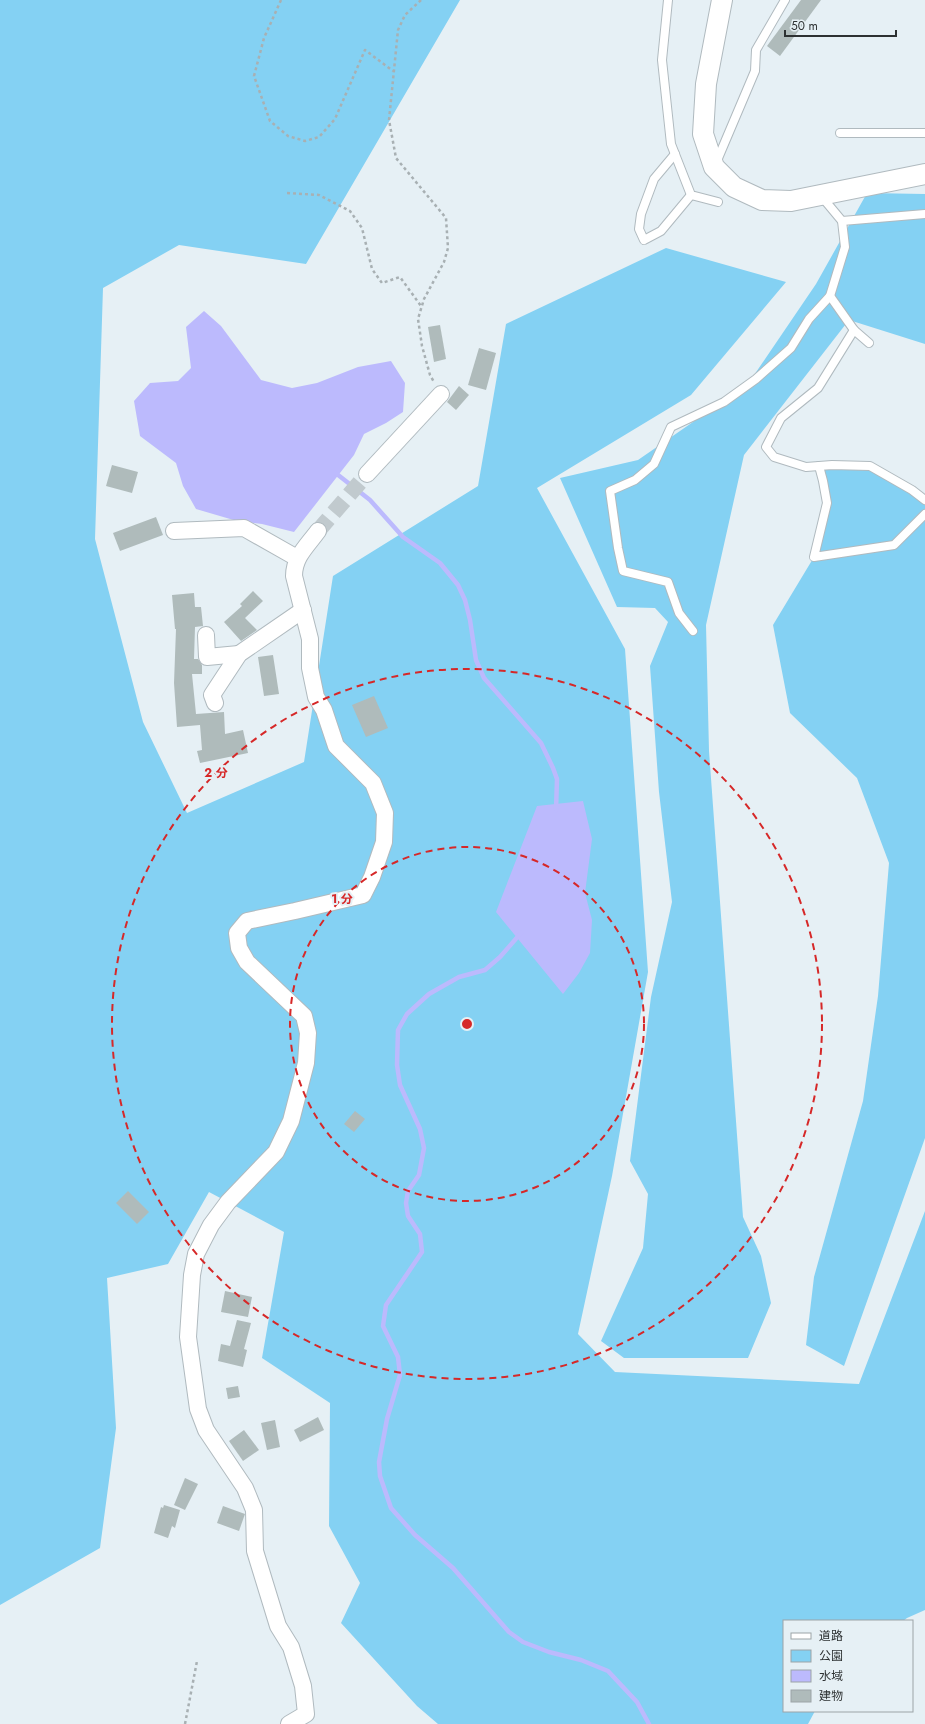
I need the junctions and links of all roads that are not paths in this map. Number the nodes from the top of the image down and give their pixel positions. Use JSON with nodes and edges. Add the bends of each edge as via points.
{"nodes":[{"id":1,"x":668,"y":0,"type":"edge"},
{"id":2,"x":722,"y":0,"type":"edge"},
{"id":3,"x":785,"y":0,"type":"edge"},
{"id":4,"x":840,"y":133,"type":"dead end"},
{"id":5,"x":925,"y":133,"type":"edge"},
{"id":6,"x":675,"y":154,"type":"junction"},
{"id":7,"x":714,"y":167,"type":"junction"},
{"id":8,"x":925,"y":174,"type":"edge"},
{"id":9,"x":691,"y":195,"type":"junction"},
{"id":10,"x":820,"y":195,"type":"junction"},
{"id":11,"x":718,"y":202,"type":"dead end"},
{"id":12,"x":925,"y":214,"type":"edge"},
{"id":13,"x":842,"y":221,"type":"junction"},
{"id":14,"x":830,"y":296,"type":"junction"},
{"id":15,"x":854,"y":330,"type":"junction"},
{"id":16,"x":869,"y":343,"type":"dead end"},
{"id":17,"x":441,"y":394,"type":"road end"},
{"id":18,"x":819,"y":466,"type":"junction"},
{"id":19,"x":367,"y":474,"type":"tunnel mouth"},
{"id":20,"x":925,"y":500,"type":"edge"},
{"id":21,"x":925,"y":514,"type":"edge"},
{"id":22,"x":174,"y":531,"type":"dead end"},
{"id":23,"x":318,"y":531,"type":"tunnel mouth"},
{"id":24,"x":298,"y":558,"type":"junction"},
{"id":25,"x":302,"y":610,"type":"junction"},
{"id":26,"x":693,"y":631,"type":"dead end"},
{"id":27,"x":206,"y":635,"type":"dead end"},
{"id":28,"x":239,"y":654,"type":"junction"},
{"id":29,"x":215,"y":703,"type":"dead end"},
{"id":30,"x":289,"y":1724,"type":"edge"}],
"edges":[{"from":1,"to":6,"type":"lane","via":[[662,60],[671,144]]},
{"from":2,"to":7,"type":"street","via":[[706,84],[703,134]]},
{"from":3,"to":7,"type":"lane","via":[[756,50],[755,71]]},
{"from":4,"to":5,"type":"lane"},
{"from":6,"to":9,"type":"lane"},
{"from":6,"to":9,"type":"lane","via":[[654,179],[641,214],[639,229],[644,240],[661,231]]},
{"from":7,"to":10,"type":"street","via":[[734,187],[762,200],[791,201]]},
{"from":8,"to":10,"type":"street"},
{"from":9,"to":11,"type":"lane"},
{"from":10,"to":13,"type":"lane"},
{"from":12,"to":13,"type":"lane"},
{"from":13,"to":14,"type":"lane","via":[[845,247]]},
{"from":14,"to":15,"type":"lane"},
{"from":14,"to":26,"type":"lane","via":[[809,319],[791,348],[756,379],[724,402],[671,427],[654,464],[635,480],[610,491],[623,571],[668,582],[679,613]]},
{"from":15,"to":16,"type":"lane"},
{"from":15,"to":18,"type":"lane","via":[[818,388],[781,418],[766,447],[774,457],[806,467]]},
{"from":17,"to":19,"type":"street"},
{"from":18,"to":20,"type":"lane","via":[[870,466]]},
{"from":18,"to":21,"type":"lane","via":[[827,503],[814,557],[894,545]]},
{"from":22,"to":24,"type":"street","via":[[244,528]]},
{"from":23,"to":24,"type":"street"},
{"from":24,"to":25,"type":"street","via":[[294,566],[294,576]]},
{"from":25,"to":28,"type":"street"},
{"from":25,"to":30,"type":"street","via":[[310,639],[310,668],[316,697],[324,710],[336,746],[373,783],[385,813],[384,842],[363,895],[247,920],[237,933],[239,948],[247,962],[304,1016],[308,1033],[306,1063],[291,1121],[276,1152],[228,1202],[211,1225],[196,1254],[188,1337],[198,1409],[206,1430],[245,1488],[254,1510],[255,1551],[278,1626],[291,1647],[303,1686],[306,1714]]},
{"from":27,"to":28,"type":"street","via":[[207,657]]},
{"from":28,"to":29,"type":"street","via":[[212,695]]}]}
